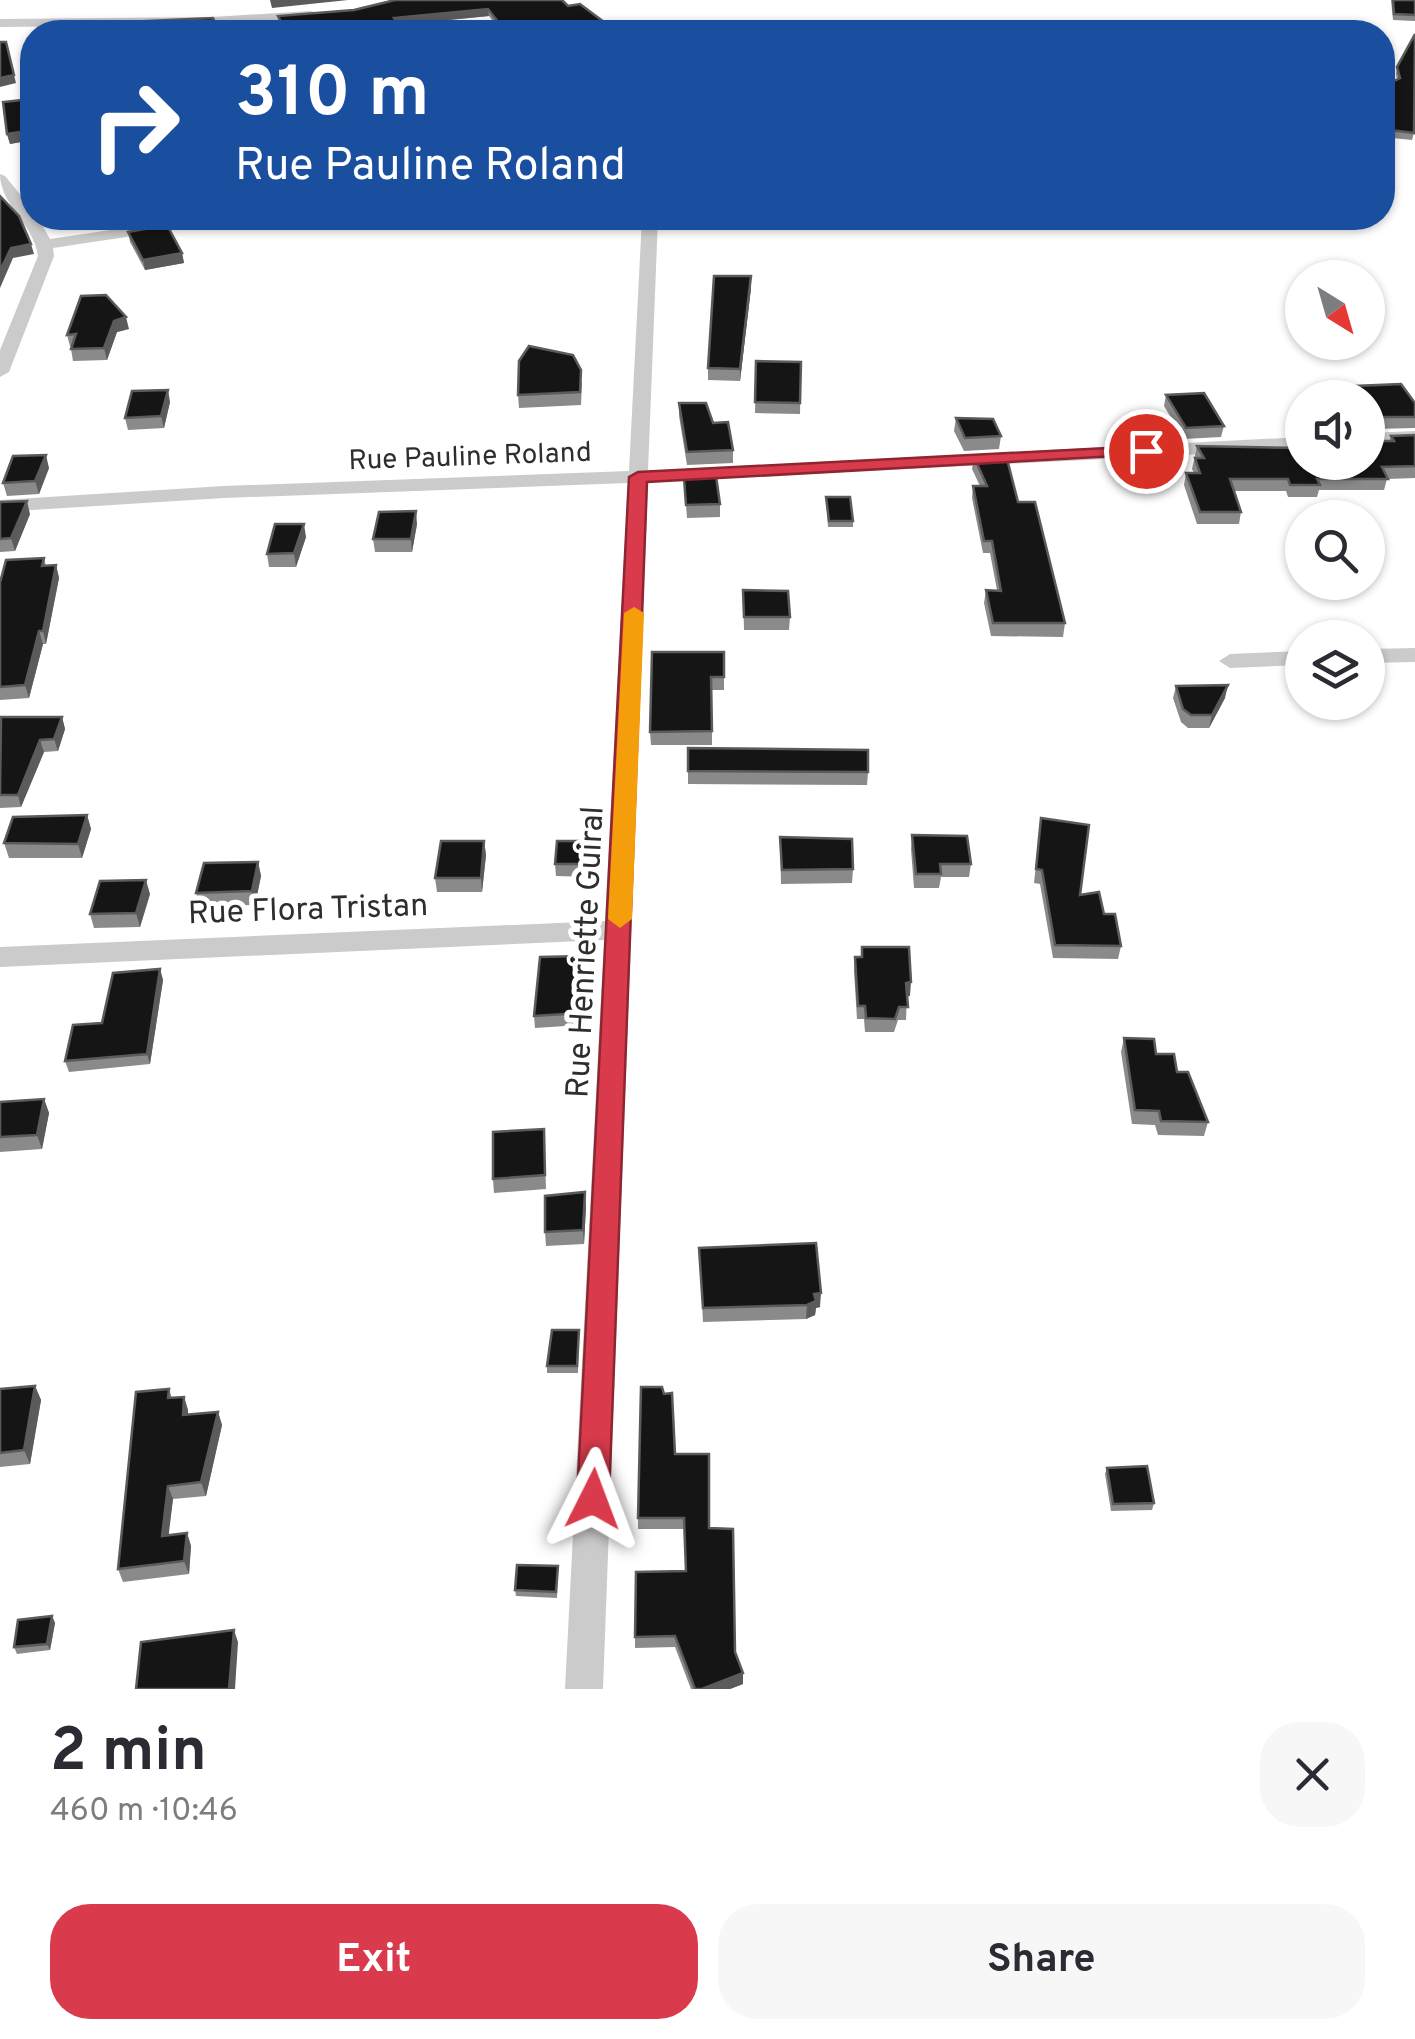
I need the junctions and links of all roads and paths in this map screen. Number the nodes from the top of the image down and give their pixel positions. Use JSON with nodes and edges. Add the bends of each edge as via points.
{"nodes":[{"id":1,"x":330,"y":14,"type":"edge"},
{"id":2,"x":230,"y":20,"type":"edge"},
{"id":3,"x":0,"y":179,"type":"edge"},
{"id":4,"x":20,"y":207,"type":"edge"},
{"id":5,"x":36,"y":230,"type":"edge"},
{"id":6,"x":139,"y":230,"type":"edge"},
{"id":7,"x":649,"y":230,"type":"edge"},
{"id":8,"x":46,"y":244,"type":"junction"},
{"id":9,"x":0,"y":372,"type":"edge"},
{"id":10,"x":1415,"y":437,"type":"edge"},
{"id":11,"x":1385,"y":439,"type":"edge"},
{"id":12,"x":1285,"y":444,"type":"edge"},
{"id":13,"x":638,"y":477,"type":"junction"},
{"id":14,"x":0,"y":506,"type":"edge"},
{"id":15,"x":1415,"y":655,"type":"edge"},
{"id":16,"x":1385,"y":656,"type":"edge"},
{"id":17,"x":1285,"y":659,"type":"edge"},
{"id":18,"x":1230,"y":661,"type":"dead end"},
{"id":19,"x":620,"y":930,"type":"junction"},
{"id":20,"x":0,"y":956,"type":"edge"},
{"id":21,"x":584,"y":1689,"type":"edge"}],
"edges":[{"from":1,"to":2,"type":"street"},
{"from":3,"to":4,"type":"street"},
{"from":5,"to":8,"type":"street"},
{"from":6,"to":8,"type":"street"},
{"from":7,"to":13,"type":"street","name":"Rue Henriette Guiral"},
{"from":8,"to":9,"type":"street"},
{"from":10,"to":11,"type":"street"},
{"from":12,"to":13,"type":"street","name":"Rue Pauline Roland"},
{"from":13,"to":14,"type":"street","name":"Rue Pauline Roland"},
{"from":13,"to":19,"type":"street","name":"Rue Henriette Guiral"},
{"from":15,"to":16,"type":"street"},
{"from":17,"to":18,"type":"street"},
{"from":19,"to":20,"type":"street","name":"Rue Flora Tristan"},
{"from":19,"to":21,"type":"street","name":"Rue Henriette Guiral"}]}
